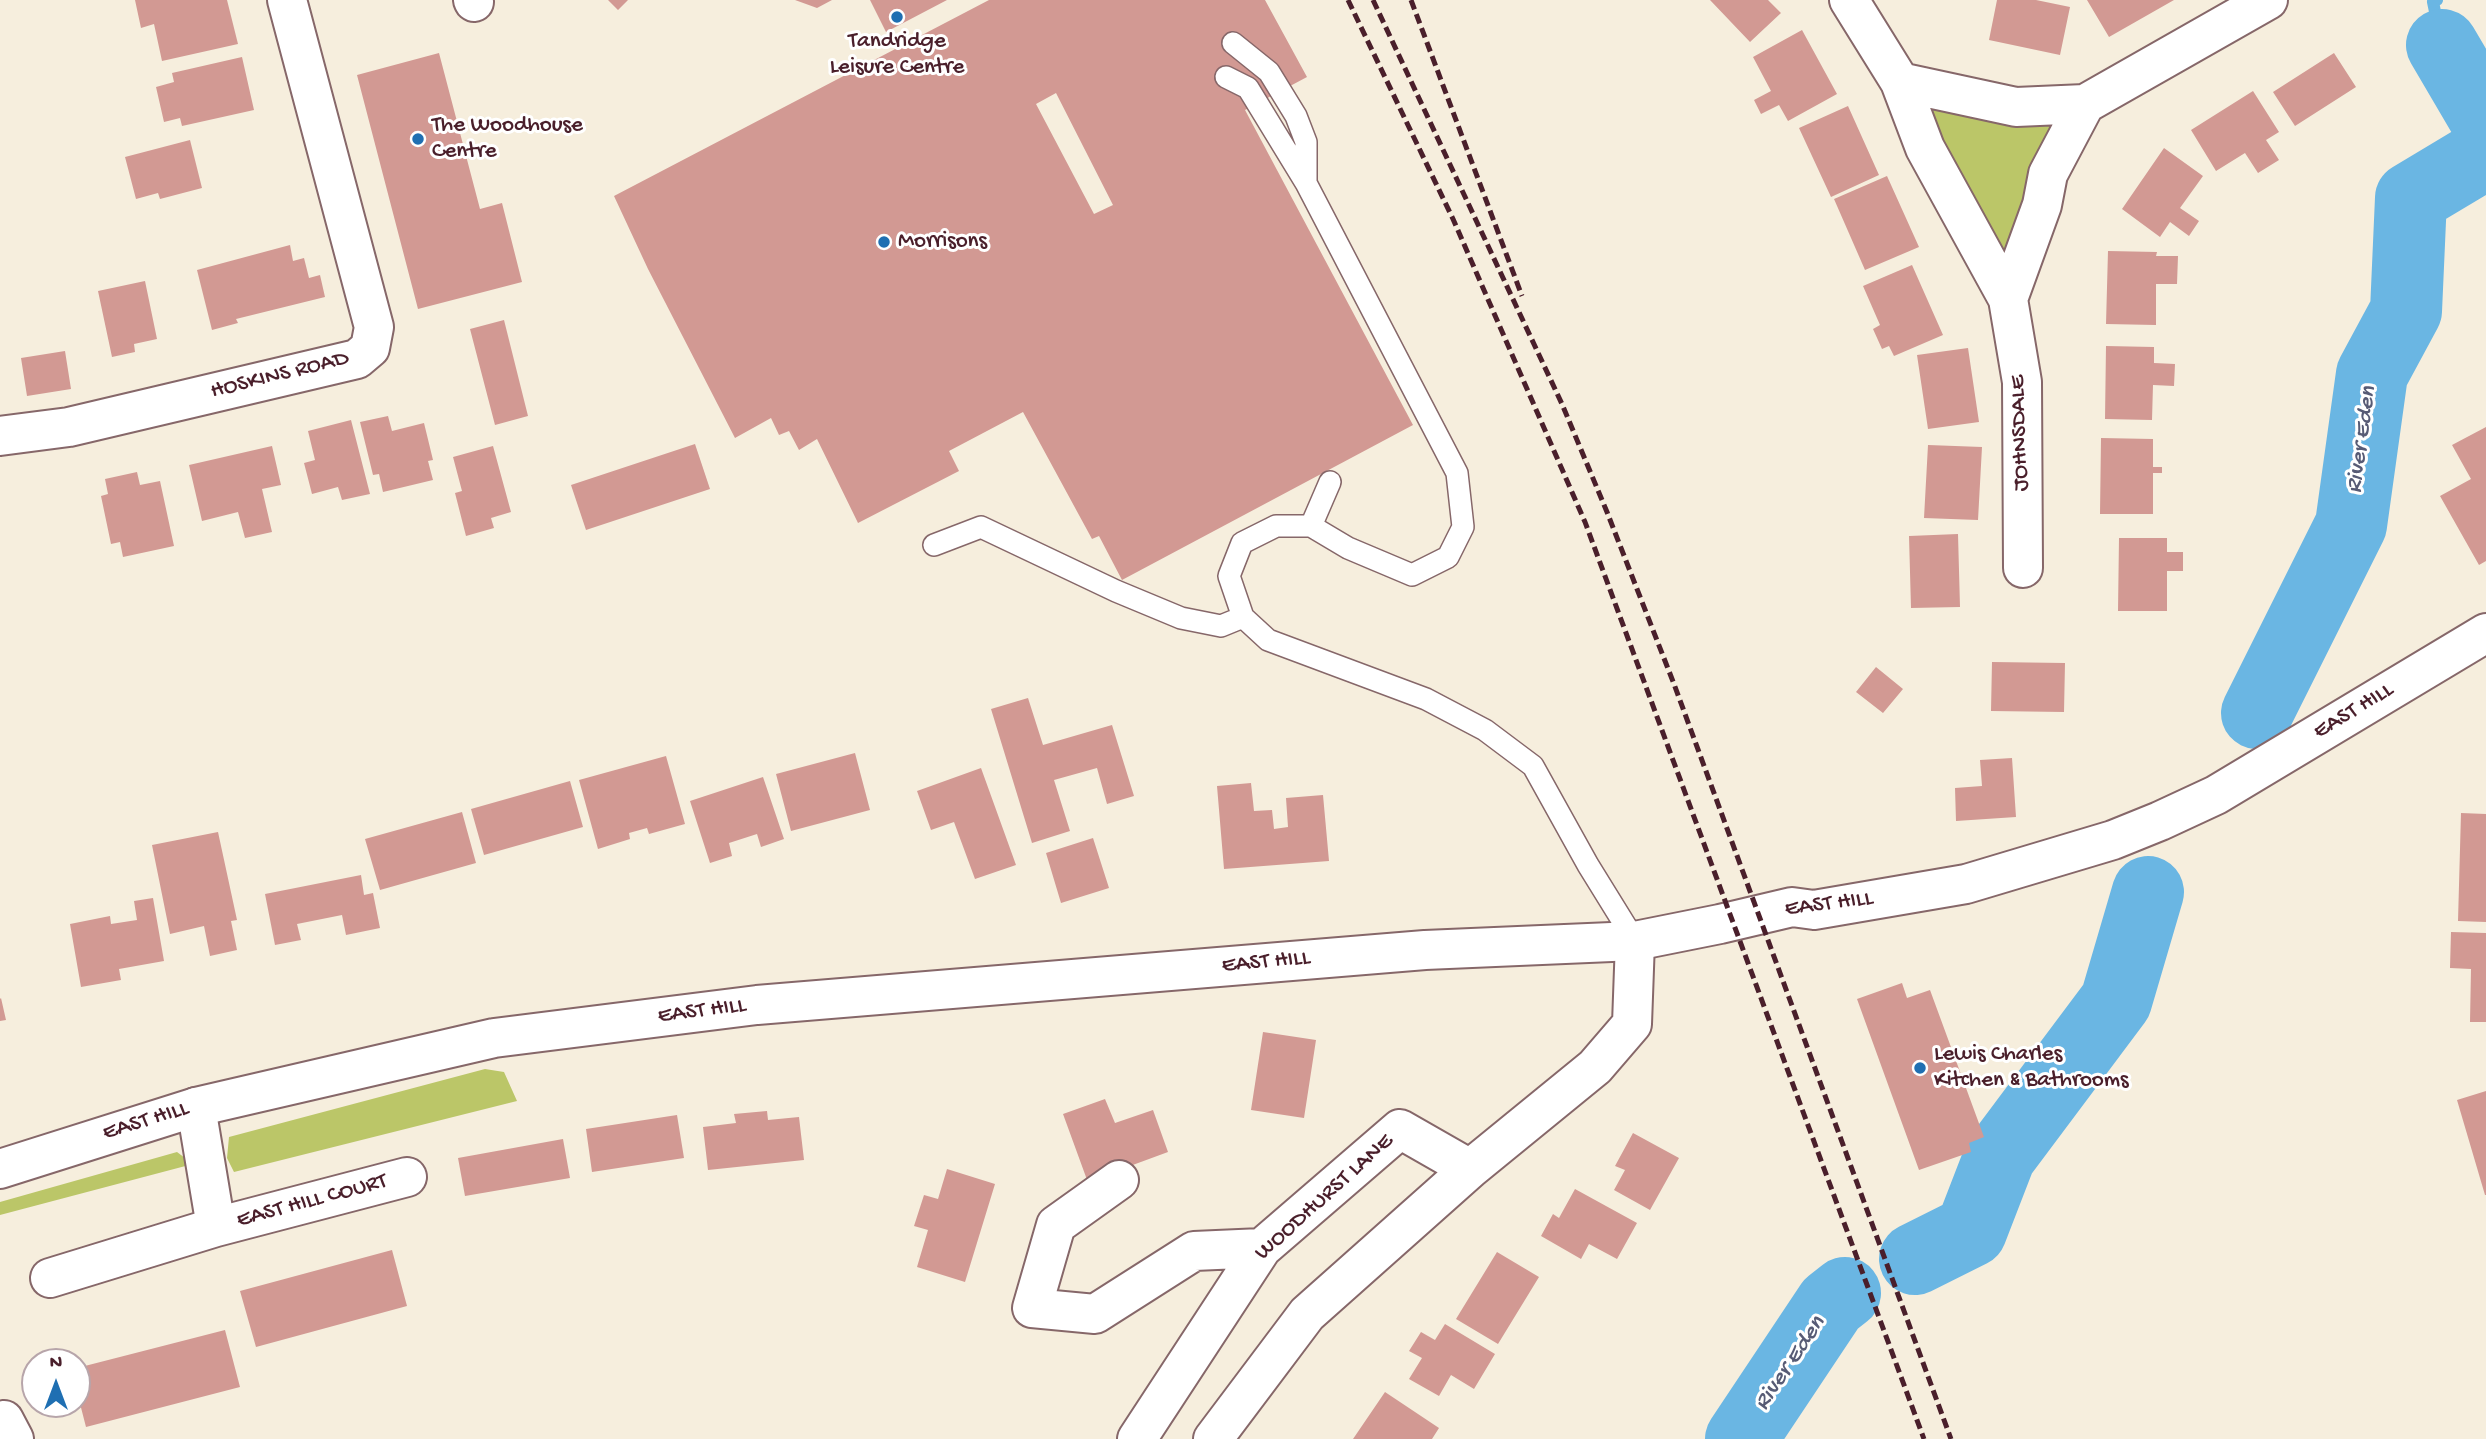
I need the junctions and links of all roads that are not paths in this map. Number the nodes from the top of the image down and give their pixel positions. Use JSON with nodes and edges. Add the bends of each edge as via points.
{"nodes":[{"id":1,"x":287,"y":0,"type":"edge"},
{"id":2,"x":1849,"y":0,"type":"edge"},
{"id":3,"x":2268,"y":0,"type":"edge"},
{"id":4,"x":1233,"y":43,"type":"dead end"},
{"id":5,"x":1226,"y":77,"type":"dead end"},
{"id":6,"x":1900,"y":82,"type":"junction"},
{"id":7,"x":2085,"y":104,"type":"junction"},
{"id":8,"x":1306,"y":183,"type":"junction"},
{"id":9,"x":2008,"y":299,"type":"junction"},
{"id":10,"x":0,"y":436,"type":"edge"},
{"id":11,"x":1330,"y":482,"type":"dead end"},
{"id":12,"x":1311,"y":526,"type":"junction"},
{"id":13,"x":934,"y":545,"type":"dead end"},
{"id":14,"x":2023,"y":568,"type":"dead end"},
{"id":15,"x":1243,"y":617,"type":"junction"},
{"id":16,"x":2486,"y":632,"type":"edge"},
{"id":17,"x":1635,"y":941,"type":"junction"},
{"id":18,"x":196,"y":1107,"type":"junction"},
{"id":19,"x":0,"y":1169,"type":"edge"},
{"id":20,"x":1470,"y":1169,"type":"junction"},
{"id":21,"x":407,"y":1177,"type":"dead end"},
{"id":22,"x":1119,"y":1180,"type":"dead end"},
{"id":23,"x":216,"y":1227,"type":"junction"},
{"id":24,"x":1262,"y":1248,"type":"junction"},
{"id":25,"x":50,"y":1278,"type":"dead end"},
{"id":26,"x":1137,"y":1439,"type":"edge"},
{"id":27,"x":1213,"y":1439,"type":"edge"}],
"edges":[{"from":1,"to":10,"type":"street","name":"HOSKINS ROAD","via":[[374,327],[370,348],[357,359],[69,427]]},
{"from":2,"to":6,"type":"street","name":"JOHNSDALE"},
{"from":3,"to":7,"type":"street"},
{"from":4,"to":8,"type":"lane","via":[[1269,72],[1296,116],[1306,142]]},
{"from":5,"to":8,"type":"lane","via":[[1248,88]]},
{"from":6,"to":7,"type":"street","via":[[2016,107]]},
{"from":6,"to":9,"type":"street","name":"JOHNSDALE","via":[[1925,148]]},
{"from":7,"to":9,"type":"street","name":"JOHNSDALE","via":[[2048,174],[2042,205]]},
{"from":8,"to":12,"type":"lane","via":[[1457,473],[1463,527],[1448,556],[1412,575],[1348,548]]},
{"from":9,"to":14,"type":"street","name":"JOHNSDALE","via":[[2022,382]]},
{"from":11,"to":12,"type":"lane"},
{"from":12,"to":15,"type":"lane","via":[[1276,526],[1242,543],[1229,576]]},
{"from":13,"to":15,"type":"lane","via":[[981,527],[1181,618],[1221,626]]},
{"from":15,"to":17,"type":"lane","via":[[1268,640],[1426,699],[1485,730],[1533,766]]},
{"from":16,"to":17,"type":"street","name":"EAST HILL","via":[[2216,795],[2113,840],[1966,884],[1814,910],[1791,907]]},
{"from":17,"to":18,"type":"street","name":"EAST HILL","via":[[1425,950],[757,1005],[494,1038]]},
{"from":17,"to":20,"type":"street","via":[[1632,1024],[1595,1067]]},
{"from":18,"to":19,"type":"street","name":"EAST HILL"},
{"from":18,"to":23,"type":"street","name":"EAST HILL COURT"},
{"from":20,"to":24,"type":"street","name":"WOODHURST LANE","via":[[1400,1129]]},
{"from":20,"to":27,"type":"street","via":[[1307,1314]]},
{"from":21,"to":23,"type":"street","name":"EAST HILL COURT"},
{"from":22,"to":24,"type":"street","via":[[1056,1224],[1032,1308],[1095,1314],[1194,1251]]},
{"from":23,"to":25,"type":"street","name":"EAST HILL COURT"},
{"from":24,"to":26,"type":"street","name":"WOODHURST LANE"}]}
